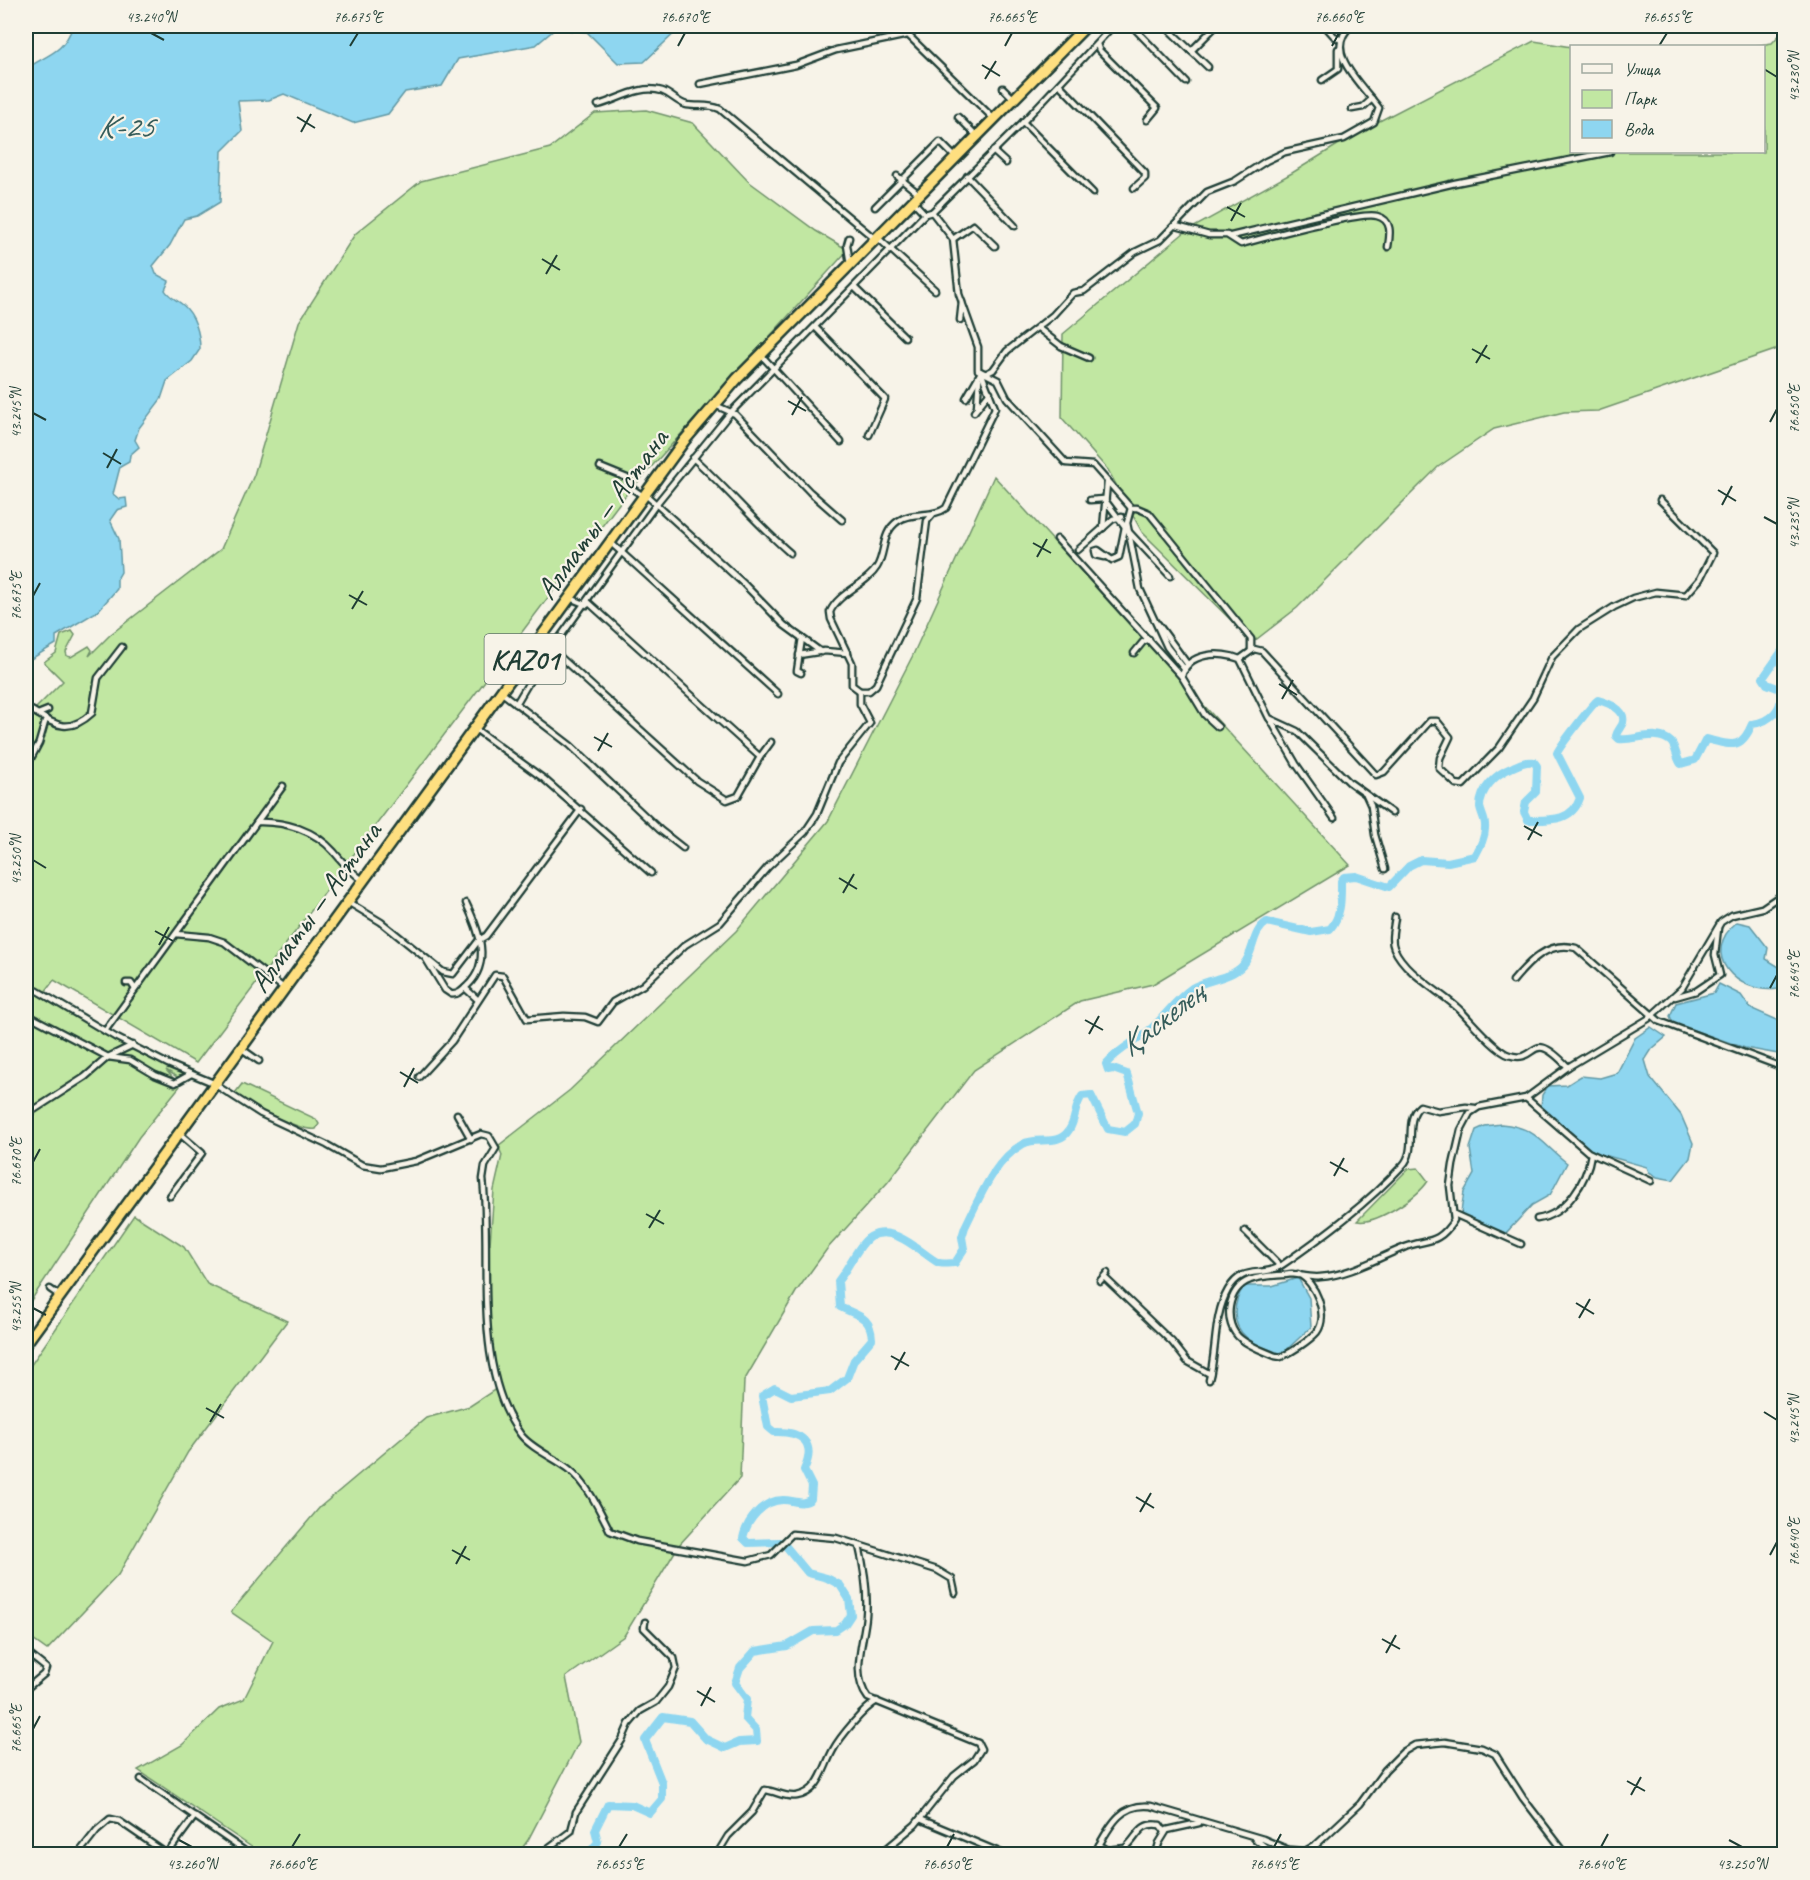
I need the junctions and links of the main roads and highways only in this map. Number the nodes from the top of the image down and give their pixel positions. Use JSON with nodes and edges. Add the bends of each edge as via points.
{"nodes":[{"id":1,"x":1086,"y":26,"type":"edge"},
{"id":2,"x":26,"y":1343,"type":"edge"}],
"edges":[{"from":1,"to":2,"type":"highway","name":"Алматы — Астана","number":"KАZ01","via":[[715,405],[644,495]]}]}
